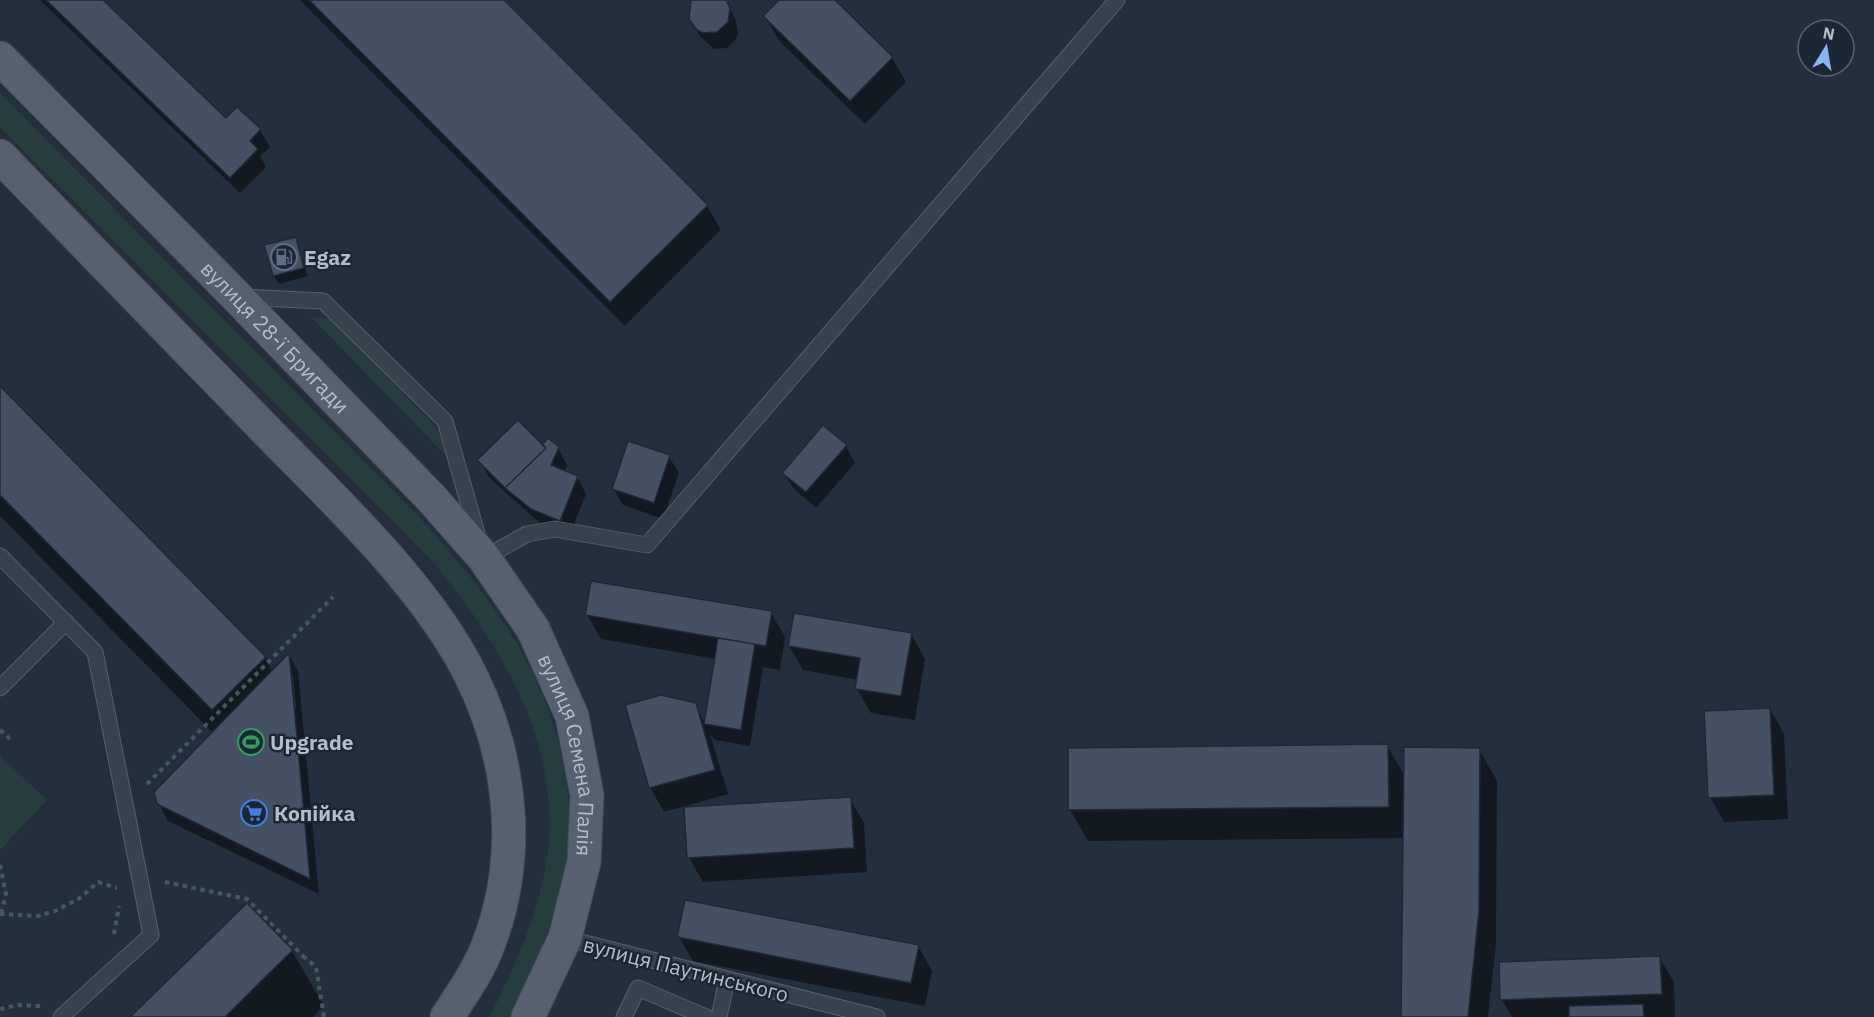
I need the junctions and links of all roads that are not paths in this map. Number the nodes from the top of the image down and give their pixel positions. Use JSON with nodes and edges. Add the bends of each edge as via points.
{"nodes":[{"id":1,"x":1117,"y":0,"type":"edge"},
{"id":2,"x":0,"y":58,"type":"edge"},
{"id":3,"x":0,"y":156,"type":"edge"},
{"id":4,"x":237,"y":297,"type":"junction"},
{"id":5,"x":0,"y":556,"type":"edge"},
{"id":6,"x":484,"y":558,"type":"junction"},
{"id":7,"x":66,"y":622,"type":"junction"},
{"id":8,"x":533,"y":629,"type":"joint"},
{"id":9,"x":0,"y":688,"type":"edge"},
{"id":10,"x":565,"y":939,"type":"junction"},
{"id":11,"x":727,"y":980,"type":"junction"},
{"id":12,"x":61,"y":1017,"type":"edge"},
{"id":13,"x":447,"y":1017,"type":"edge"},
{"id":14,"x":528,"y":1017,"type":"edge"},
{"id":15,"x":624,"y":1017,"type":"edge"},
{"id":16,"x":706,"y":1017,"type":"edge"},
{"id":17,"x":719,"y":1017,"type":"edge"},
{"id":18,"x":877,"y":1017,"type":"edge"}],
"edges":[{"from":1,"to":6,"type":"lane","via":[[647,545],[555,529],[527,534]]},
{"from":2,"to":4,"type":"main road","name":"вулиця 28-ї Бригади"},
{"from":3,"to":13,"type":"main road","via":[[332,498],[434,615],[467,669],[494,734],[508,795],[510,838],[507,877],[487,948]]},
{"from":4,"to":6,"type":"main road","name":"вулиця 28-ї Бригади"},
{"from":4,"to":6,"type":"lane","via":[[323,302],[445,421]]},
{"from":5,"to":7,"type":"lane"},
{"from":6,"to":8,"type":"main road","name":"вулиця 28-ї Бригади"},
{"from":7,"to":9,"type":"lane"},
{"from":7,"to":12,"type":"lane","via":[[95,651],[151,935]]},
{"from":8,"to":10,"type":"main road","name":"вулиця Семена Палія","via":[[572,716],[587,795],[584,862]]},
{"from":10,"to":11,"type":"lane","name":"вулиця Паутинського"},
{"from":10,"to":14,"type":"main road","name":"вулиця Семена Палія"},
{"from":11,"to":17,"type":"lane"},
{"from":11,"to":18,"type":"lane","name":"вулиця Паутинського"},
{"from":15,"to":16,"type":"lane","via":[[638,988]]}]}
